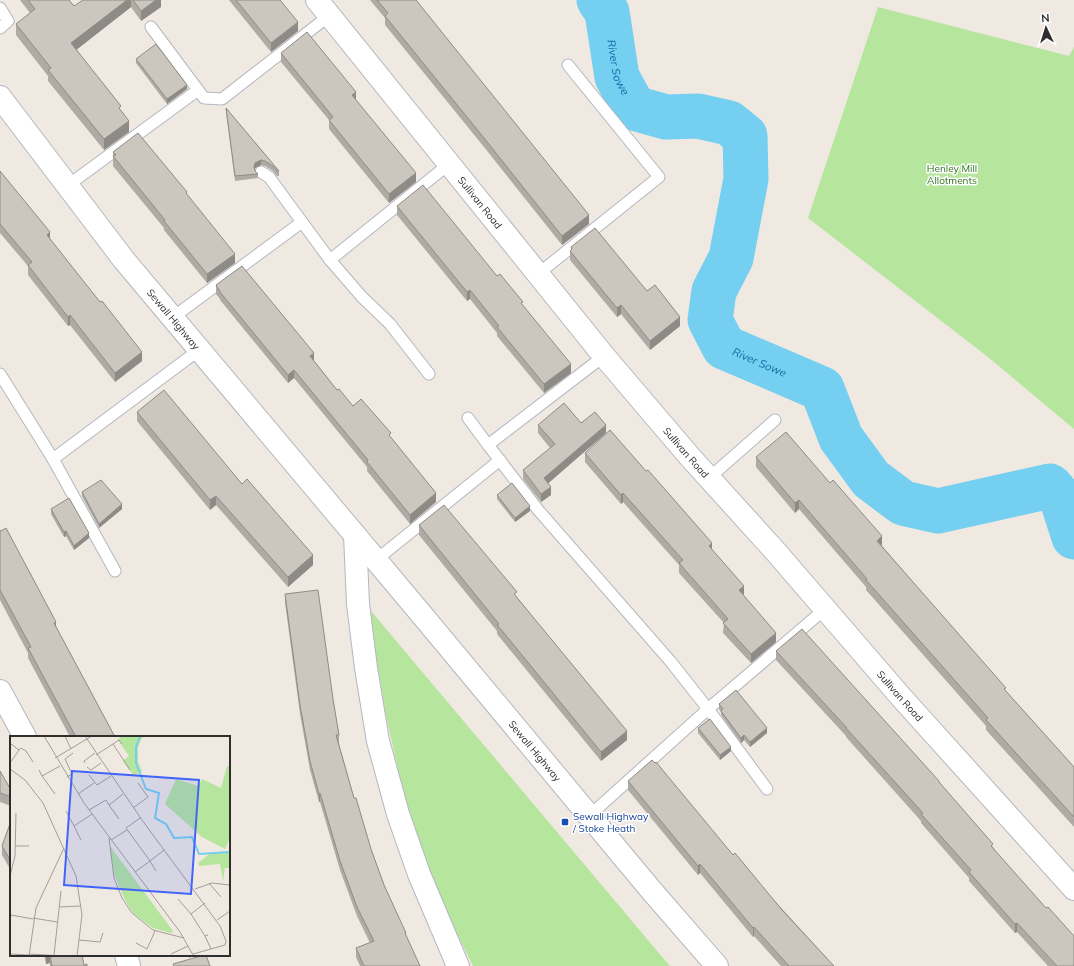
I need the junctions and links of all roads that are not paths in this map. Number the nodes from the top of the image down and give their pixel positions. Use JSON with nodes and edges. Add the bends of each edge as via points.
{"nodes":[{"id":1,"x":0,"y":8,"type":"edge"},
{"id":2,"x":323,"y":8,"type":"edge"},
{"id":3,"x":151,"y":27,"type":"dead end"},
{"id":4,"x":0,"y":28,"type":"edge"},
{"id":5,"x":568,"y":65,"type":"dead end"},
{"id":6,"x":198,"y":90,"type":"junction"},
{"id":7,"x":0,"y":97,"type":"edge"},
{"id":8,"x":449,"y":164,"type":"junction"},
{"id":9,"x":261,"y":172,"type":"dead end"},
{"id":10,"x":67,"y":186,"type":"junction"},
{"id":11,"x":302,"y":222,"type":"junction"},
{"id":12,"x":330,"y":260,"type":"junction"},
{"id":13,"x":538,"y":274,"type":"junction"},
{"id":14,"x":172,"y":318,"type":"junction"},
{"id":15,"x":199,"y":350,"type":"junction"},
{"id":16,"x":604,"y":356,"type":"junction"},
{"id":17,"x":0,"y":374,"type":"edge"},
{"id":18,"x":429,"y":374,"type":"dead end"},
{"id":19,"x":468,"y":418,"type":"dead end"},
{"id":20,"x":775,"y":420,"type":"dead end"},
{"id":21,"x":488,"y":445,"type":"junction"},
{"id":22,"x":52,"y":459,"type":"junction"},
{"id":23,"x":500,"y":460,"type":"junction"},
{"id":24,"x":709,"y":478,"type":"junction"},
{"id":25,"x":355,"y":535,"type":"junction"},
{"id":26,"x":376,"y":560,"type":"junction"},
{"id":27,"x":115,"y":571,"type":"dead end"},
{"id":28,"x":825,"y":609,"type":"junction"},
{"id":29,"x":0,"y":691,"type":"edge"},
{"id":30,"x":708,"y":709,"type":"junction"},
{"id":31,"x":13,"y":726,"type":"edge"},
{"id":32,"x":766,"y":789,"type":"dead end"},
{"id":33,"x":589,"y":816,"type":"junction"},
{"id":34,"x":1074,"y":889,"type":"edge"},
{"id":35,"x":126,"y":956,"type":"edge"},
{"id":36,"x":128,"y":966,"type":"edge"},
{"id":37,"x":458,"y":966,"type":"edge"},
{"id":38,"x":717,"y":966,"type":"edge"}],
"edges":[{"from":1,"to":4,"type":"lane","via":[[8,21]]},
{"from":2,"to":6,"type":"lane","via":[[222,99],[204,98]]},
{"from":2,"to":8,"type":"street","name":"Sullivan Road"},
{"from":3,"to":6,"type":"lane"},
{"from":5,"to":13,"type":"lane","via":[[660,177]]},
{"from":6,"to":10,"type":"lane"},
{"from":7,"to":10,"type":"street","name":"Sewall Highway"},
{"from":8,"to":12,"type":"lane"},
{"from":8,"to":13,"type":"street","name":"Sullivan Road"},
{"from":9,"to":11,"type":"lane","via":[[269,177]]},
{"from":10,"to":14,"type":"street","name":"Sewall Highway"},
{"from":11,"to":12,"type":"lane"},
{"from":11,"to":14,"type":"lane"},
{"from":12,"to":18,"type":"lane","via":[[390,324]]},
{"from":13,"to":16,"type":"street","name":"Sullivan Road"},
{"from":14,"to":15,"type":"street","name":"Sewall Highway"},
{"from":15,"to":22,"type":"lane"},
{"from":15,"to":25,"type":"street","name":"Sewall Highway"},
{"from":16,"to":21,"type":"lane"},
{"from":16,"to":24,"type":"street","name":"Sullivan Road"},
{"from":17,"to":22,"type":"lane"},
{"from":19,"to":21,"type":"lane"},
{"from":20,"to":24,"type":"lane"},
{"from":21,"to":23,"type":"lane"},
{"from":22,"to":27,"type":"lane"},
{"from":23,"to":26,"type":"lane"},
{"from":23,"to":30,"type":"lane","via":[[539,511],[671,662]]},
{"from":24,"to":28,"type":"street","name":"Sullivan Road"},
{"from":25,"to":26,"type":"street","name":"Sewall Highway"},
{"from":25,"to":37,"type":"street","via":[[359,611],[378,741],[398,814],[419,874]]},
{"from":26,"to":33,"type":"street","name":"Sewall Highway"},
{"from":28,"to":30,"type":"lane"},
{"from":28,"to":34,"type":"street","name":"Sullivan Road"},
{"from":29,"to":31,"type":"street"},
{"from":30,"to":32,"type":"lane"},
{"from":30,"to":33,"type":"lane"},
{"from":33,"to":38,"type":"street","name":"Sewall Highway"},
{"from":35,"to":36,"type":"street"}]}
